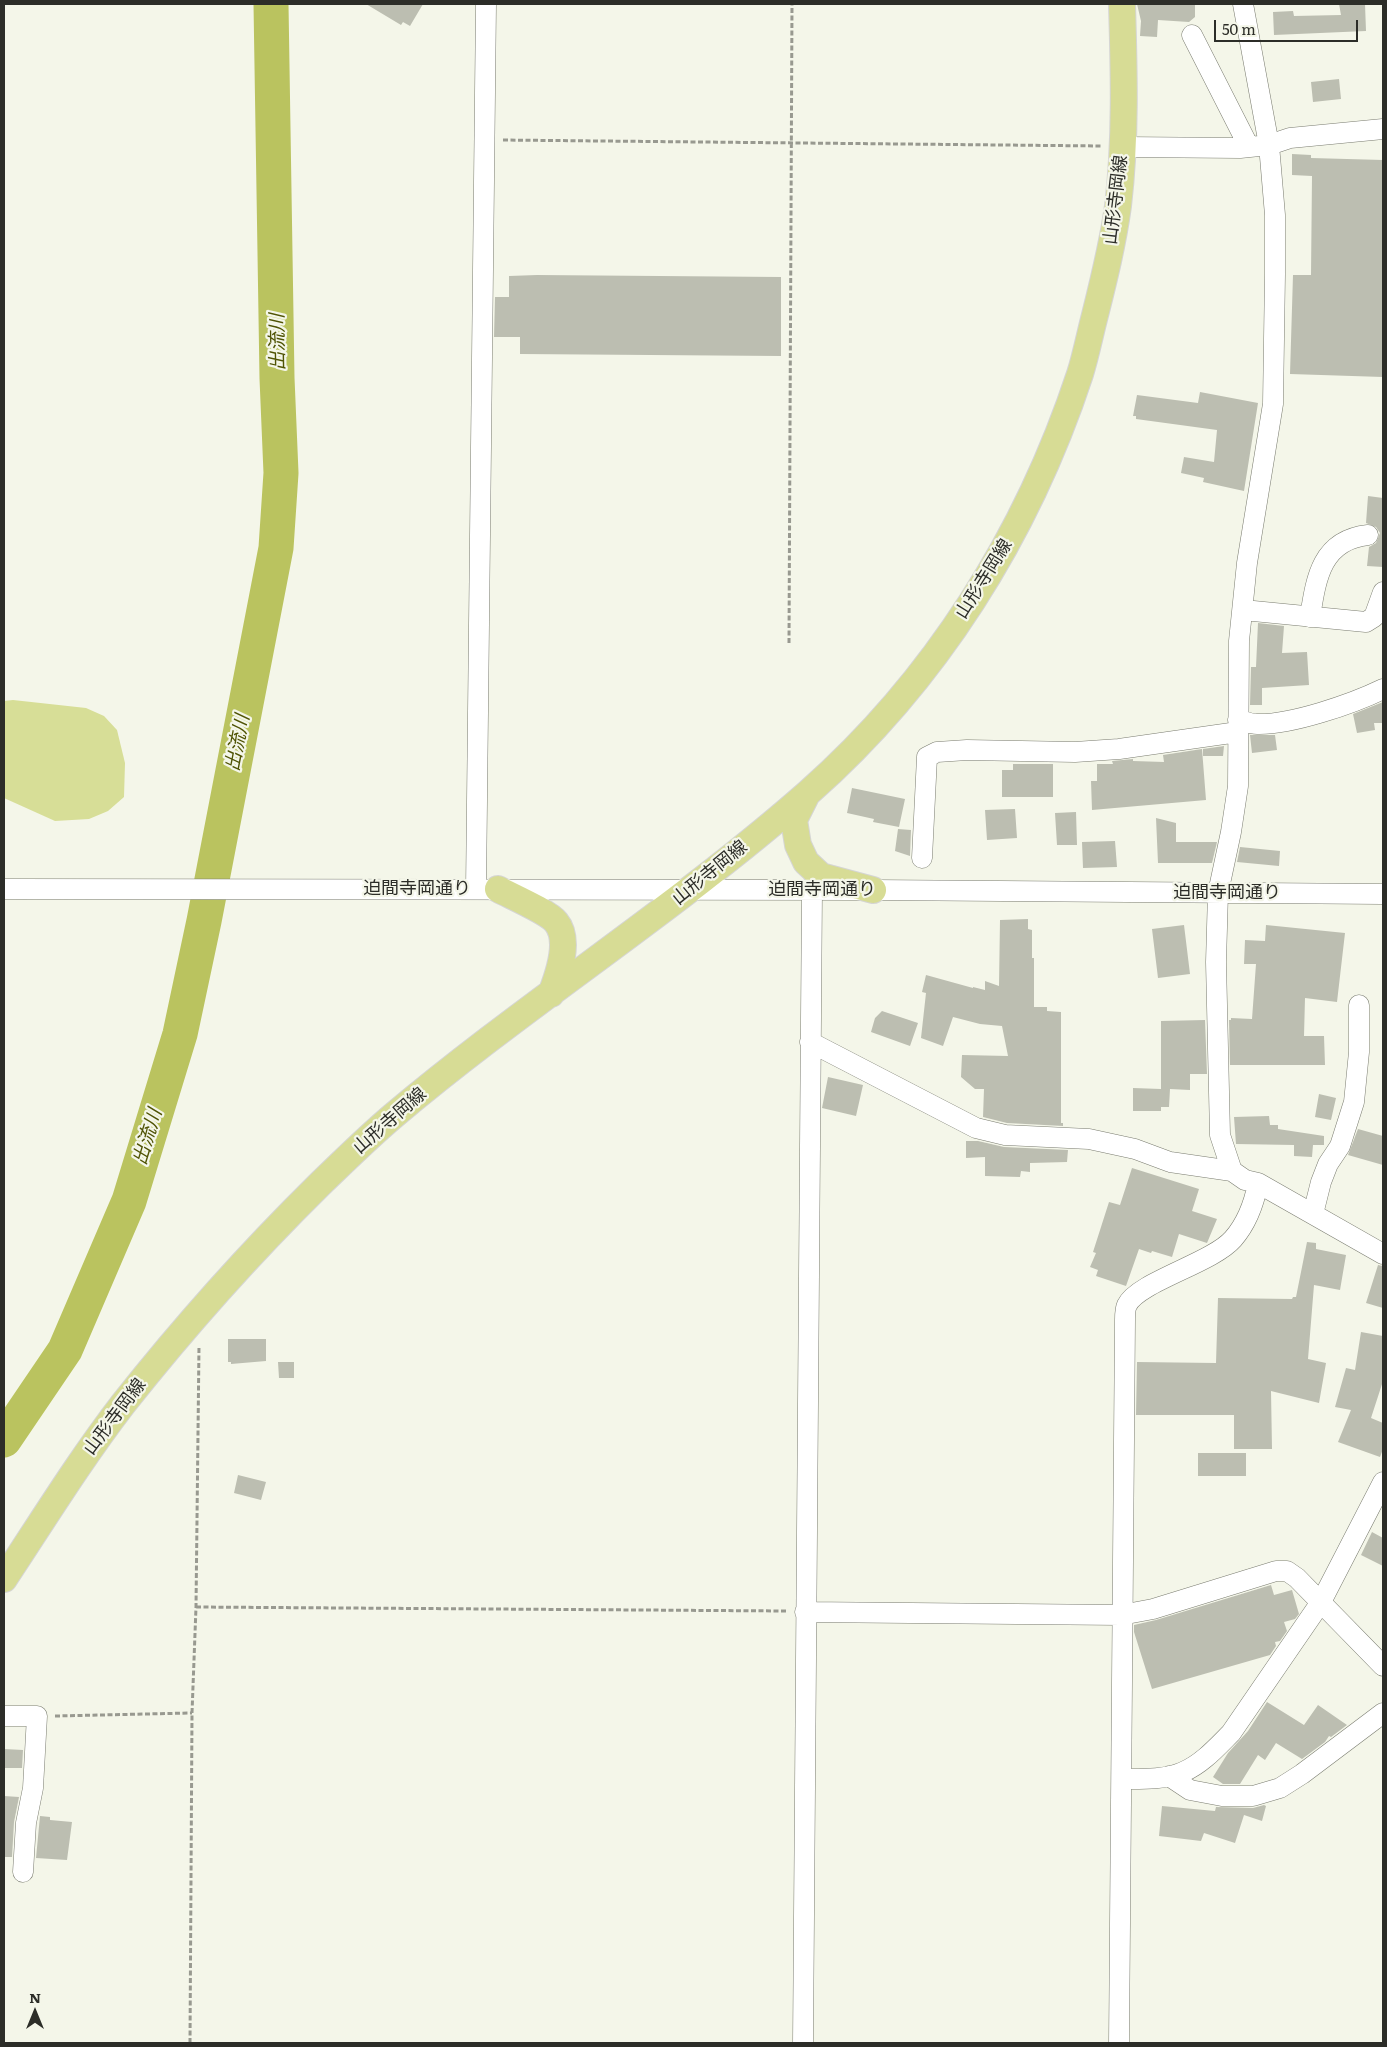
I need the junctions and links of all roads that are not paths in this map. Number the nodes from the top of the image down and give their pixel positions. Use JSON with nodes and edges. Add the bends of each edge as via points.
{"nodes":[{"id":1,"x":486,"y":4,"type":"edge"},
{"id":2,"x":1122,"y":4,"type":"edge"},
{"id":3,"x":1243,"y":4,"type":"edge"},
{"id":4,"x":1192,"y":35,"type":"dead end"},
{"id":5,"x":1383,"y":129,"type":"edge"},
{"id":6,"x":1269,"y":145,"type":"junction"},
{"id":7,"x":1122,"y":147,"type":"junction"},
{"id":8,"x":1249,"y":147,"type":"junction"},
{"id":9,"x":1368,"y":535,"type":"dead end"},
{"id":10,"x":1383,"y":592,"type":"edge"},
{"id":11,"x":1243,"y":610,"type":"junction"},
{"id":12,"x":1310,"y":617,"type":"junction"},
{"id":13,"x":1383,"y":688,"type":"edge"},
{"id":14,"x":1238,"y":726,"type":"junction"},
{"id":15,"x":808,"y":793,"type":"junction"},
{"id":16,"x":922,"y":858,"type":"dead end"},
{"id":17,"x":4,"y":888,"type":"edge"},
{"id":18,"x":487,"y":890,"type":"junction"},
{"id":19,"x":689,"y":890,"type":"junction"},
{"id":20,"x":812,"y":890,"type":"junction"},
{"id":21,"x":873,"y":890,"type":"junction"},
{"id":22,"x":1218,"y":893,"type":"junction"},
{"id":23,"x":1383,"y":894,"type":"edge"},
{"id":24,"x":551,"y":994,"type":"junction"},
{"id":25,"x":1358,"y":1005,"type":"dead end"},
{"id":26,"x":810,"y":1042,"type":"junction"},
{"id":27,"x":1232,"y":1171,"type":"junction"},
{"id":28,"x":1258,"y":1183,"type":"junction"},
{"id":29,"x":1313,"y":1214,"type":"junction"},
{"id":30,"x":1383,"y":1254,"type":"edge"},
{"id":31,"x":1383,"y":1482,"type":"edge"},
{"id":32,"x":4,"y":1579,"type":"edge"},
{"id":33,"x":1320,"y":1602,"type":"junction"},
{"id":34,"x":805,"y":1612,"type":"junction"},
{"id":35,"x":1121,"y":1615,"type":"junction"},
{"id":36,"x":1383,"y":1666,"type":"edge"},
{"id":37,"x":1383,"y":1713,"type":"edge"},
{"id":38,"x":4,"y":1716,"type":"edge"},
{"id":39,"x":1169,"y":1776,"type":"junction"},
{"id":40,"x":1122,"y":1779,"type":"junction"},
{"id":41,"x":22,"y":1872,"type":"dead end"},
{"id":42,"x":803,"y":2043,"type":"edge"},
{"id":43,"x":1119,"y":2043,"type":"edge"}],
"edges":[{"from":1,"to":18,"type":"street"},
{"from":2,"to":7,"type":"main road","name":"山形寺岡線"},
{"from":3,"to":6,"type":"street"},
{"from":4,"to":8,"type":"street"},
{"from":5,"to":6,"type":"street","via":[[1290,138]]},
{"from":6,"to":8,"type":"street"},
{"from":6,"to":11,"type":"street","via":[[1275,215],[1273,404],[1247,563]]},
{"from":7,"to":8,"type":"street"},
{"from":7,"to":15,"type":"main road","name":"山形寺岡線","via":[[1118,206],[1106,271],[1081,370],[1049,457],[1015,530],[980,590],[926,669],[870,734]]},
{"from":9,"to":12,"type":"street","via":[[1339,544],[1323,562]]},
{"from":10,"to":12,"type":"street","via":[[1374,617],[1366,622]]},
{"from":11,"to":12,"type":"street"},
{"from":11,"to":14,"type":"street","via":[[1239,641]]},
{"from":13,"to":14,"type":"street","via":[[1369,696],[1292,719]]},
{"from":14,"to":16,"type":"street","via":[[1120,749],[937,752],[927,757]]},
{"from":14,"to":22,"type":"street","via":[[1238,786],[1232,832]]},
{"from":15,"to":19,"type":"main road","name":"山形寺岡線"},
{"from":15,"to":21,"type":"main road","via":[[794,820],[798,845],[806,862],[821,876]]},
{"from":17,"to":18,"type":"street","name":"迫間寺岡通り"},
{"from":18,"to":19,"type":"street","name":"迫間寺岡通り"},
{"from":18,"to":24,"type":"main road","via":[[530,906],[557,923],[563,943],[560,970]]},
{"from":19,"to":20,"type":"street","name":"迫間寺岡通り"},
{"from":19,"to":24,"type":"main road","name":"山形寺岡線"},
{"from":20,"to":21,"type":"street","name":"迫間寺岡通り"},
{"from":20,"to":26,"type":"street"},
{"from":21,"to":22,"type":"street","name":"迫間寺岡通り"},
{"from":22,"to":23,"type":"street","name":"迫間寺岡通り"},
{"from":22,"to":27,"type":"street","via":[[1216,962],[1220,1126]]},
{"from":24,"to":32,"type":"main road","name":"山形寺岡線","via":[[390,1119],[264,1239],[122,1405]]},
{"from":25,"to":29,"type":"street","via":[[1354,1102],[1340,1146],[1321,1182]]},
{"from":26,"to":27,"type":"street","via":[[976,1128],[1005,1135],[1089,1139],[1135,1149],[1170,1162]]},
{"from":26,"to":34,"type":"street"},
{"from":27,"to":28,"type":"street"},
{"from":28,"to":29,"type":"street"},
{"from":28,"to":35,"type":"street","via":[[1247,1219],[1233,1239],[1215,1253],[1144,1290],[1127,1305]]},
{"from":29,"to":30,"type":"street"},
{"from":31,"to":33,"type":"street"},
{"from":33,"to":35,"type":"street","via":[[1298,1578],[1287,1571],[1276,1571],[1153,1609]]},
{"from":33,"to":36,"type":"street"},
{"from":33,"to":39,"type":"street","via":[[1231,1733],[1196,1765]]},
{"from":34,"to":35,"type":"street"},
{"from":34,"to":42,"type":"street"},
{"from":35,"to":40,"type":"street"},
{"from":37,"to":39,"type":"street","via":[[1295,1779],[1280,1788],[1253,1796],[1222,1796],[1190,1790]]},
{"from":38,"to":41,"type":"street","via":[[37,1716],[33,1788]]},
{"from":39,"to":40,"type":"street"},
{"from":40,"to":43,"type":"street"}]}
